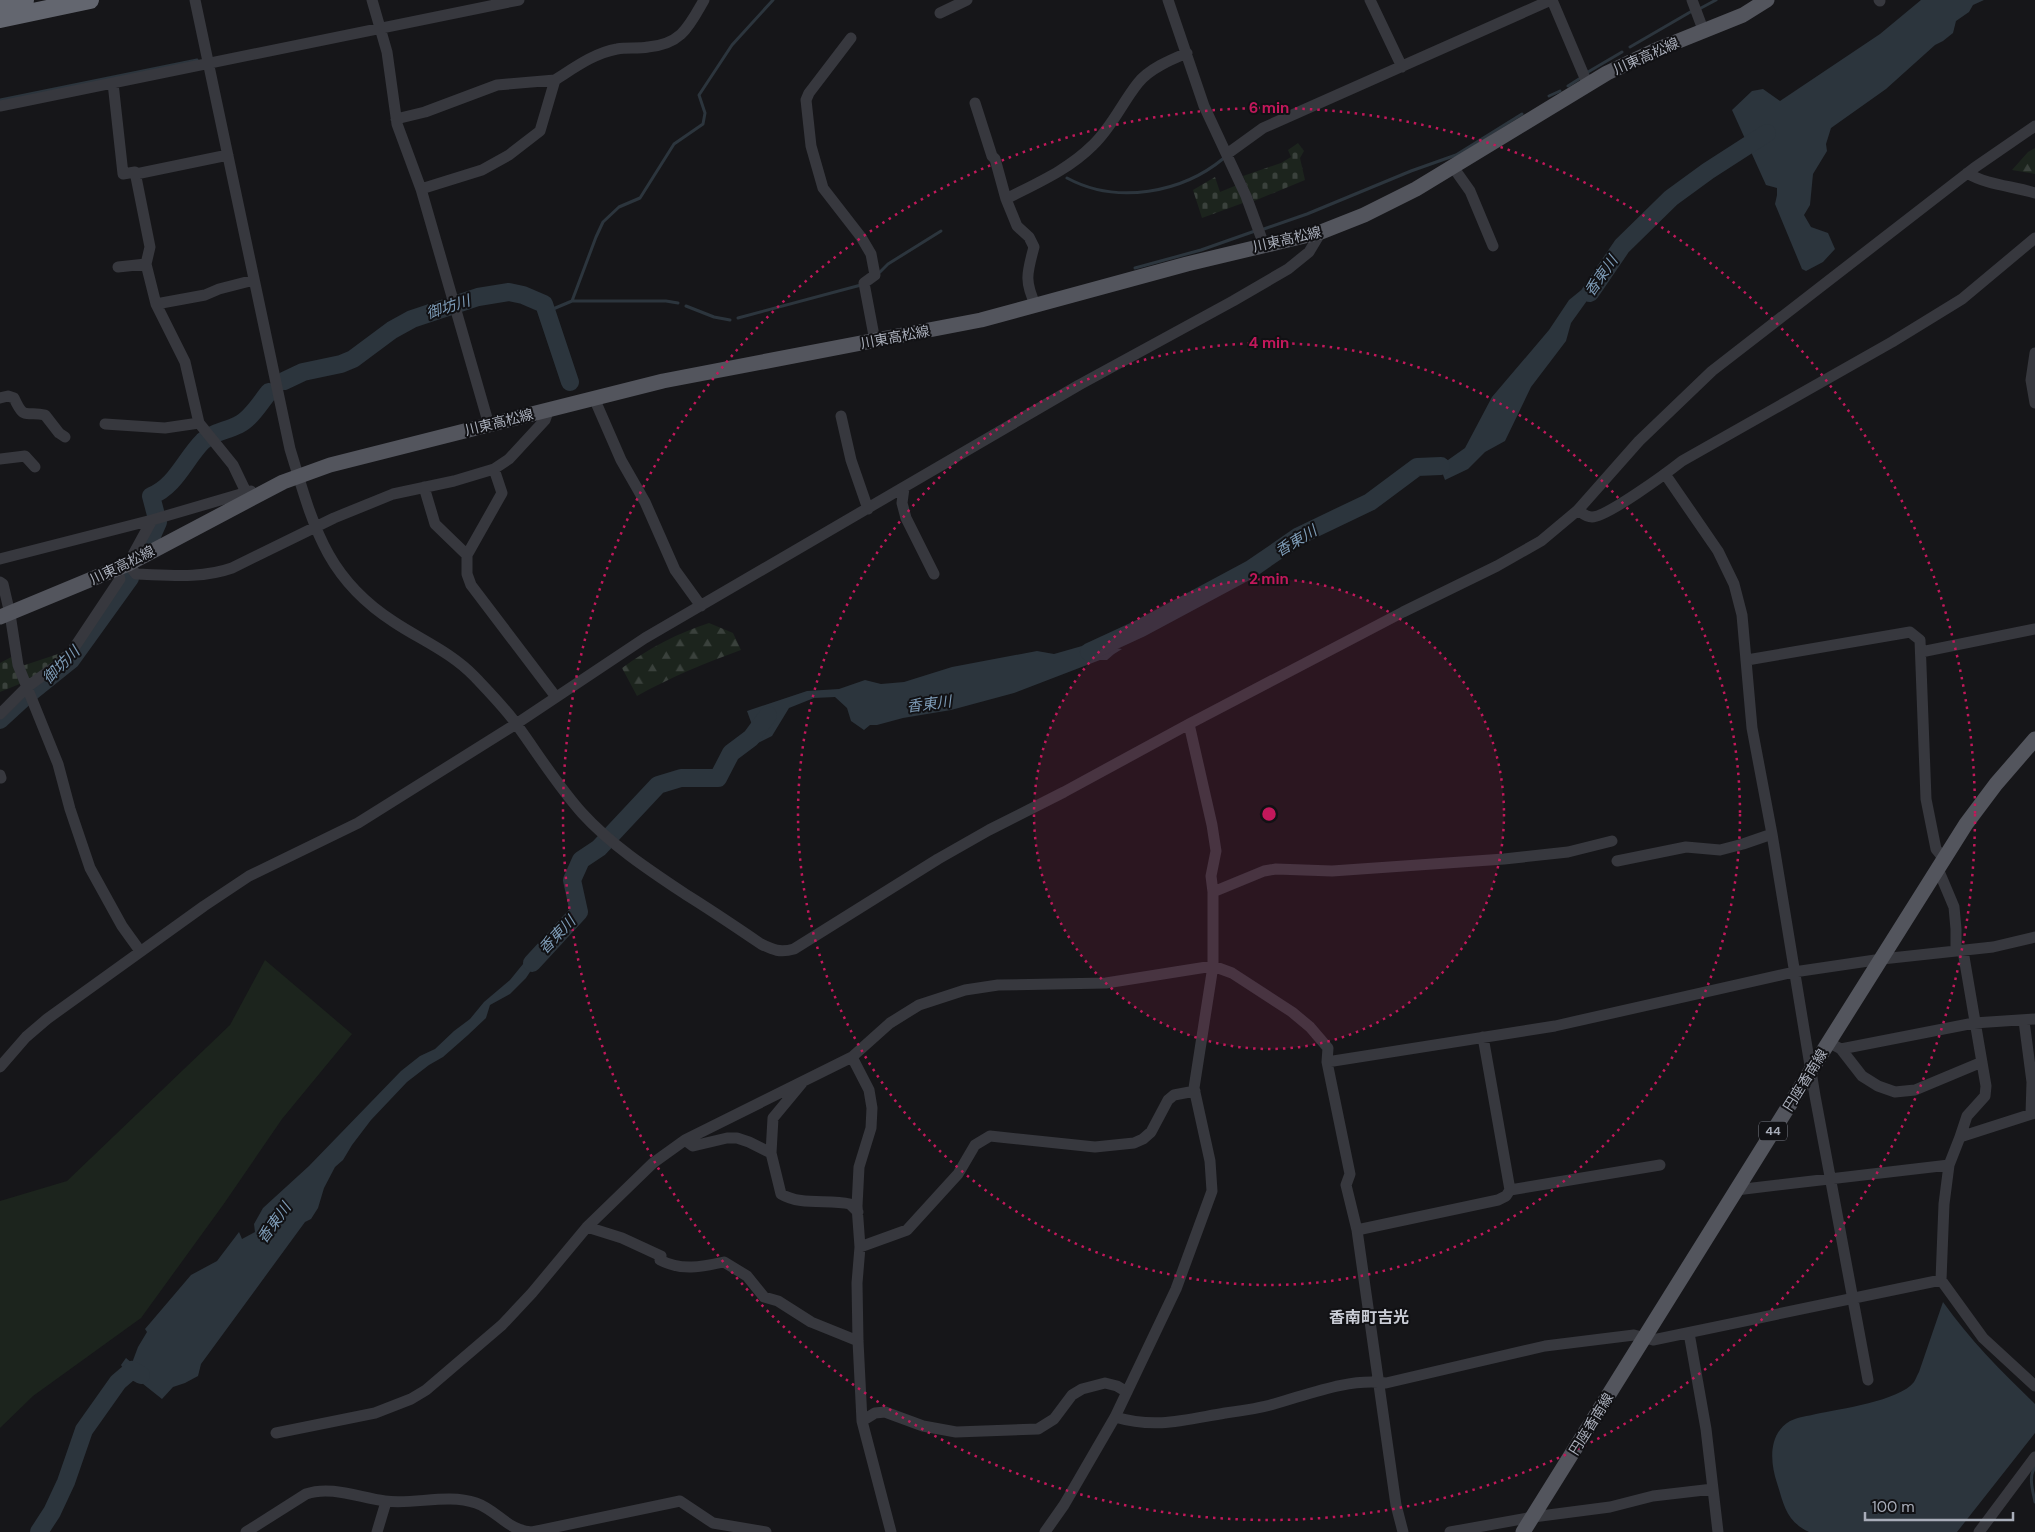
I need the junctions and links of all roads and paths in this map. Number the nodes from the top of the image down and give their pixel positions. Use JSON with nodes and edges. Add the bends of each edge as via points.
{"nodes":[{"id":1,"x":25,"y":0,"type":"edge"},
{"id":2,"x":90,"y":0,"type":"edge"},
{"id":3,"x":195,"y":0,"type":"edge"},
{"id":4,"x":372,"y":0,"type":"edge"},
{"id":5,"x":519,"y":0,"type":"edge"},
{"id":6,"x":704,"y":0,"type":"edge"},
{"id":7,"x":967,"y":0,"type":"edge"},
{"id":8,"x":1370,"y":0,"type":"edge"},
{"id":9,"x":1552,"y":0,"type":"edge"},
{"id":10,"x":1692,"y":0,"type":"edge"},
{"id":11,"x":1766,"y":0,"type":"edge"},
{"id":12,"x":1173,"y":2,"type":"edge"},
{"id":13,"x":0,"y":6,"type":"edge"},
{"id":14,"x":940,"y":13,"type":"dead end"},
{"id":15,"x":0,"y":20,"type":"edge"},
{"id":16,"x":380,"y":29,"type":"junction"},
{"id":17,"x":1704,"y":32,"type":"junction"},
{"id":18,"x":851,"y":38,"type":"dead end"},
{"id":19,"x":1187,"y":53,"type":"junction"},
{"id":20,"x":209,"y":63,"type":"junction"},
{"id":21,"x":1402,"y":67,"type":"junction"},
{"id":22,"x":555,"y":80,"type":"junction"},
{"id":23,"x":113,"y":84,"type":"junction"},
{"id":24,"x":1588,"y":85,"type":"junction"},
{"id":25,"x":975,"y":103,"type":"dead end"},
{"id":26,"x":0,"y":106,"type":"edge"},
{"id":27,"x":396,"y":120,"type":"junction"},
{"id":28,"x":2035,"y":126,"type":"edge"},
{"id":29,"x":1227,"y":154,"type":"junction"},
{"id":30,"x":228,"y":155,"type":"junction"},
{"id":31,"x":1453,"y":167,"type":"junction"},
{"id":32,"x":1967,"y":173,"type":"junction"},
{"id":33,"x":136,"y":174,"type":"junction"},
{"id":34,"x":421,"y":190,"type":"junction"},
{"id":35,"x":2035,"y":193,"type":"edge"},
{"id":36,"x":1006,"y":199,"type":"junction"},
{"id":37,"x":1322,"y":232,"type":"junction"},
{"id":38,"x":2035,"y":238,"type":"edge"},
{"id":39,"x":1264,"y":245,"type":"junction"},
{"id":40,"x":1493,"y":246,"type":"dead end"},
{"id":41,"x":146,"y":264,"type":"junction"},
{"id":42,"x":118,"y":267,"type":"dead end"},
{"id":43,"x":254,"y":280,"type":"junction"},
{"id":44,"x":156,"y":304,"type":"junction"},
{"id":45,"x":1036,"y":306,"type":"junction"},
{"id":46,"x":875,"y":341,"type":"junction"},
{"id":47,"x":2035,"y":353,"type":"edge"},
{"id":48,"x":0,"y":398,"type":"edge"},
{"id":49,"x":594,"y":398,"type":"junction"},
{"id":50,"x":2035,"y":403,"type":"edge"},
{"id":51,"x":549,"y":410,"type":"junction"},
{"id":52,"x":841,"y":416,"type":"dead end"},
{"id":53,"x":105,"y":424,"type":"dead end"},
{"id":54,"x":199,"y":424,"type":"junction"},
{"id":55,"x":488,"y":424,"type":"junction"},
{"id":56,"x":65,"y":436,"type":"dead end"},
{"id":57,"x":0,"y":458,"type":"edge"},
{"id":58,"x":35,"y":467,"type":"dead end"},
{"id":59,"x":494,"y":469,"type":"junction"},
{"id":60,"x":1665,"y":474,"type":"junction"},
{"id":61,"x":298,"y":476,"type":"junction"},
{"id":62,"x":282,"y":482,"type":"junction"},
{"id":63,"x":424,"y":488,"type":"junction"},
{"id":64,"x":904,"y":488,"type":"junction"},
{"id":65,"x":246,"y":492,"type":"junction"},
{"id":66,"x":868,"y":509,"type":"junction"},
{"id":67,"x":1578,"y":510,"type":"junction"},
{"id":68,"x":152,"y":520,"type":"junction"},
{"id":69,"x":315,"y":528,"type":"junction"},
{"id":70,"x":466,"y":555,"type":"junction"},
{"id":71,"x":0,"y":560,"type":"edge"},
{"id":72,"x":122,"y":567,"type":"junction"},
{"id":73,"x":934,"y":574,"type":"dead end"},
{"id":74,"x":0,"y":582,"type":"edge"},
{"id":75,"x":701,"y":606,"type":"junction"},
{"id":76,"x":5,"y":616,"type":"edge"},
{"id":77,"x":2035,"y":629,"type":"edge"},
{"id":78,"x":1921,"y":652,"type":"junction"},
{"id":79,"x":1747,"y":660,"type":"junction"},
{"id":80,"x":29,"y":691,"type":"junction"},
{"id":81,"x":556,"y":697,"type":"junction"},
{"id":82,"x":0,"y":714,"type":"edge"},
{"id":83,"x":516,"y":724,"type":"junction"},
{"id":84,"x":1189,"y":724,"type":"junction"},
{"id":85,"x":2035,"y":739,"type":"edge"},
{"id":86,"x":1772,"y":834,"type":"junction"},
{"id":87,"x":1612,"y":841,"type":"dead end"},
{"id":88,"x":1617,"y":861,"type":"dead end"},
{"id":89,"x":1941,"y":864,"type":"junction"},
{"id":90,"x":1213,"y":892,"type":"junction"},
{"id":91,"x":2035,"y":938,"type":"edge"},
{"id":92,"x":140,"y":951,"type":"junction"},
{"id":93,"x":1960,"y":951,"type":"junction"},
{"id":94,"x":1882,"y":959,"type":"junction"},
{"id":95,"x":1213,"y":966,"type":"junction"},
{"id":96,"x":1794,"y":972,"type":"junction"},
{"id":97,"x":2029,"y":1020,"type":"edge"},
{"id":98,"x":1974,"y":1023,"type":"junction"},
{"id":99,"x":1483,"y":1037,"type":"junction"},
{"id":100,"x":1835,"y":1045,"type":"junction"},
{"id":101,"x":852,"y":1057,"type":"junction"},
{"id":102,"x":1327,"y":1062,"type":"junction"},
{"id":103,"x":1982,"y":1062,"type":"junction"},
{"id":104,"x":0,"y":1067,"type":"edge"},
{"id":105,"x":1811,"y":1070,"type":"junction"},
{"id":106,"x":805,"y":1080,"type":"junction"},
{"id":107,"x":1195,"y":1091,"type":"junction"},
{"id":108,"x":2033,"y":1114,"type":"edge"},
{"id":109,"x":1960,"y":1136,"type":"junction"},
{"id":110,"x":685,"y":1140,"type":"junction"},
{"id":111,"x":771,"y":1153,"type":"junction"},
{"id":112,"x":1660,"y":1165,"type":"dead end"},
{"id":113,"x":1949,"y":1165,"type":"junction"},
{"id":114,"x":1831,"y":1179,"type":"junction"},
{"id":115,"x":1510,"y":1190,"type":"junction"},
{"id":116,"x":1736,"y":1190,"type":"junction"},
{"id":117,"x":858,"y":1212,"type":"junction"},
{"id":118,"x":587,"y":1227,"type":"junction"},
{"id":119,"x":1357,"y":1230,"type":"junction"},
{"id":120,"x":860,"y":1246,"type":"junction"},
{"id":121,"x":1941,"y":1280,"type":"junction"},
{"id":122,"x":1853,"y":1299,"type":"junction"},
{"id":123,"x":1689,"y":1333,"type":"junction"},
{"id":124,"x":1644,"y":1338,"type":"junction"},
{"id":125,"x":858,"y":1341,"type":"junction"},
{"id":126,"x":1868,"y":1380,"type":"dead end"},
{"id":127,"x":1380,"y":1382,"type":"junction"},
{"id":128,"x":2035,"y":1386,"type":"edge"},
{"id":129,"x":1127,"y":1392,"type":"junction"},
{"id":130,"x":1115,"y":1417,"type":"junction"},
{"id":131,"x":862,"y":1421,"type":"junction"},
{"id":132,"x":276,"y":1433,"type":"dead end"},
{"id":133,"x":2035,"y":1457,"type":"edge"},
{"id":134,"x":1713,"y":1489,"type":"junction"},
{"id":135,"x":386,"y":1502,"type":"junction"},
{"id":136,"x":1533,"y":1517,"type":"junction"},
{"id":137,"x":246,"y":1532,"type":"edge"},
{"id":138,"x":377,"y":1532,"type":"edge"},
{"id":139,"x":766,"y":1532,"type":"edge"},
{"id":140,"x":891,"y":1532,"type":"edge"},
{"id":141,"x":1045,"y":1532,"type":"edge"},
{"id":142,"x":1403,"y":1532,"type":"edge"},
{"id":143,"x":1450,"y":1532,"type":"edge"},
{"id":144,"x":1523,"y":1532,"type":"edge"},
{"id":145,"x":1718,"y":1532,"type":"edge"},
{"id":146,"x":1979,"y":1532,"type":"edge"}],
"edges":[{"from":1,"to":13,"type":"highway"},
{"from":2,"to":15,"type":"highway"},
{"from":3,"to":20,"type":"street"},
{"from":4,"to":16,"type":"street"},
{"from":5,"to":16,"type":"street"},
{"from":6,"to":22,"type":"street","via":[[686,32],[668,43],[617,49],[595,56]]},
{"from":7,"to":14,"type":"street"},
{"from":8,"to":21,"type":"street"},
{"from":9,"to":21,"type":"street"},
{"from":9,"to":24,"type":"street"},
{"from":10,"to":17,"type":"street"},
{"from":11,"to":17,"type":"main road","name":"川東高松線","via":[[1743,15]]},
{"from":12,"to":19,"type":"street"},
{"from":16,"to":20,"type":"street"},
{"from":16,"to":27,"type":"street","via":[[387,52]]},
{"from":17,"to":24,"type":"main road","name":"川東高松線","via":[[1656,50]]},
{"from":18,"to":46,"type":"street","via":[[806,100],[811,146],[823,188],[871,254],[875,274],[864,284]]},
{"from":19,"to":29,"type":"street","via":[[1204,106]]},
{"from":19,"to":36,"type":"street","via":[[1165,62],[1139,81],[1111,125],[1076,161]]},
{"from":20,"to":23,"type":"street"},
{"from":20,"to":30,"type":"street"},
{"from":21,"to":29,"type":"street","via":[[1263,128]]},
{"from":22,"to":27,"type":"street","via":[[497,85]]},
{"from":22,"to":34,"type":"street","via":[[540,131],[509,155],[482,170]]},
{"from":23,"to":26,"type":"street"},
{"from":23,"to":33,"type":"street","via":[[123,174]]},
{"from":24,"to":31,"type":"main road","name":"川東高松線"},
{"from":25,"to":36,"type":"street"},
{"from":27,"to":34,"type":"street"},
{"from":28,"to":32,"type":"street"},
{"from":29,"to":39,"type":"street"},
{"from":30,"to":33,"type":"street"},
{"from":30,"to":43,"type":"street"},
{"from":31,"to":37,"type":"main road","name":"川東高松線","via":[[1373,211]]},
{"from":31,"to":40,"type":"street","via":[[1470,192]]},
{"from":32,"to":35,"type":"street","via":[[1979,180]]},
{"from":32,"to":67,"type":"street","via":[[1712,371],[1639,441]]},
{"from":33,"to":41,"type":"street","via":[[150,247]]},
{"from":34,"to":55,"type":"street"},
{"from":36,"to":45,"type":"street","via":[[1017,226],[1034,247],[1027,271],[1028,288]]},
{"from":37,"to":39,"type":"main road","name":"川東高松線"},
{"from":37,"to":64,"type":"street","via":[[1310,252],[1288,269],[1079,385]]},
{"from":38,"to":60,"type":"street","via":[[1955,303],[1682,461]]},
{"from":39,"to":45,"type":"main road","name":"川東高松線"},
{"from":41,"to":42,"type":"street"},
{"from":41,"to":44,"type":"street"},
{"from":43,"to":44,"type":"street","via":[[205,295]]},
{"from":43,"to":61,"type":"street"},
{"from":44,"to":54,"type":"street","via":[[185,362]]},
{"from":45,"to":46,"type":"main road","name":"川東高松線"},
{"from":46,"to":49,"type":"main road","name":"川東高松線","via":[[664,381]]},
{"from":47,"to":50,"type":"street","via":[[2031,380]]},
{"from":48,"to":56,"type":"street","via":[[14,398],[24,414],[45,415]]},
{"from":49,"to":51,"type":"main road","name":"川東高松線"},
{"from":49,"to":75,"type":"street","via":[[675,570]]},
{"from":51,"to":55,"type":"main road","name":"川東高松線"},
{"from":51,"to":59,"type":"street","via":[[545,420],[509,459]]},
{"from":52,"to":66,"type":"street","via":[[851,460]]},
{"from":53,"to":54,"type":"street","via":[[165,428]]},
{"from":54,"to":65,"type":"street","via":[[233,465]]},
{"from":55,"to":61,"type":"main road","name":"川東高松線"},
{"from":57,"to":58,"type":"street","via":[[25,456]]},
{"from":59,"to":63,"type":"street"},
{"from":59,"to":70,"type":"street","via":[[502,493]]},
{"from":60,"to":67,"type":"street","via":[[1593,517]]},
{"from":60,"to":79,"type":"street","via":[[1718,551],[1734,584],[1742,614]]},
{"from":61,"to":62,"type":"main road","name":"川東高松線"},
{"from":61,"to":69,"type":"street"},
{"from":62,"to":65,"type":"street"},
{"from":62,"to":72,"type":"main road","name":"川東高松線"},
{"from":63,"to":69,"type":"street","via":[[392,494]]},
{"from":63,"to":70,"type":"street","via":[[435,524]]},
{"from":64,"to":66,"type":"street"},
{"from":64,"to":73,"type":"street","via":[[902,503],[906,518]]},
{"from":65,"to":68,"type":"street"},
{"from":66,"to":75,"type":"street"},
{"from":67,"to":84,"type":"street","via":[[1541,541],[1498,566]]},
{"from":68,"to":71,"type":"street"},
{"from":68,"to":72,"type":"street"},
{"from":69,"to":72,"type":"street","via":[[216,574],[136,574]]},
{"from":69,"to":83,"type":"street","via":[[327,554],[357,594],[394,622],[446,652],[473,675]]},
{"from":70,"to":81,"type":"street","via":[[471,584]]},
{"from":72,"to":76,"type":"main road","name":"川東高松線"},
{"from":72,"to":80,"type":"street","via":[[120,580],[72,652]]},
{"from":74,"to":76,"type":"street","via":[[3,584]]},
{"from":75,"to":81,"type":"street","via":[[645,638]]},
{"from":76,"to":80,"type":"street","via":[[18,665]]},
{"from":77,"to":78,"type":"street"},
{"from":78,"to":79,"type":"street","via":[[1920,640],[1910,632]]},
{"from":78,"to":89,"type":"street","via":[[1926,798]]},
{"from":79,"to":86,"type":"street","via":[[1752,728]]},
{"from":80,"to":82,"type":"street"},
{"from":80,"to":92,"type":"street","via":[[58,764],[90,868],[122,926]]},
{"from":81,"to":83,"type":"street"},
{"from":83,"to":84,"type":"street","via":[[539,759],[596,827],[644,867],[773,951],[784,952],[794,950],[946,854]]},
{"from":83,"to":92,"type":"street","via":[[358,823],[250,876]]},
{"from":84,"to":90,"type":"street","via":[[1216,851],[1211,876]]},
{"from":85,"to":89,"type":"main road","name":"円座香南線","number":"44","via":[[1996,784]]},
{"from":86,"to":88,"type":"street","via":[[1720,850],[1686,847]]},
{"from":86,"to":96,"type":"street"},
{"from":87,"to":90,"type":"street","via":[[1568,852],[1504,859],[1332,871],[1276,869]]},
{"from":89,"to":93,"type":"street","via":[[1954,907]]},
{"from":89,"to":94,"type":"main road","name":"円座香南線","number":"44"},
{"from":90,"to":95,"type":"street"},
{"from":91,"to":93,"type":"street"},
{"from":92,"to":104,"type":"street","via":[[26,1037]]},
{"from":93,"to":94,"type":"street"},
{"from":93,"to":98,"type":"street"},
{"from":94,"to":96,"type":"street"},
{"from":94,"to":100,"type":"main road","name":"円座香南線","number":"44"},
{"from":95,"to":101,"type":"street","via":[[1106,983],[998,985],[965,990],[918,1004],[890,1023]]},
{"from":95,"to":102,"type":"street","via":[[1232,973],[1310,1027],[1328,1048]]},
{"from":95,"to":107,"type":"street"},
{"from":96,"to":99,"type":"street","via":[[1555,1026]]},
{"from":96,"to":105,"type":"street"},
{"from":97,"to":98,"type":"street"},
{"from":97,"to":108,"type":"street"},
{"from":98,"to":100,"type":"street"},
{"from":98,"to":103,"type":"street"},
{"from":99,"to":102,"type":"street"},
{"from":99,"to":115,"type":"street"},
{"from":100,"to":103,"type":"street","via":[[1862,1076],[1894,1092],[1915,1090]]},
{"from":100,"to":105,"type":"main road","name":"円座香南線","number":"44"},
{"from":101,"to":106,"type":"street"},
{"from":101,"to":117,"type":"street","via":[[869,1090],[872,1108],[871,1128],[859,1167]]},
{"from":102,"to":119,"type":"street","via":[[1350,1174],[1346,1185]]},
{"from":103,"to":109,"type":"street","via":[[1985,1096],[1967,1116]]},
{"from":105,"to":114,"type":"street"},
{"from":105,"to":116,"type":"main road","name":"円座香南線","number":"44"},
{"from":106,"to":110,"type":"street"},
{"from":106,"to":111,"type":"street","via":[[773,1118]]},
{"from":107,"to":120,"type":"street","via":[[1174,1095],[1168,1100],[1151,1132],[1134,1143],[1095,1147],[990,1136],[975,1145],[958,1174],[907,1230]]},
{"from":107,"to":129,"type":"street","via":[[1210,1161],[1212,1191],[1176,1288]]},
{"from":108,"to":109,"type":"street"},
{"from":109,"to":113,"type":"street"},
{"from":110,"to":111,"type":"street","via":[[693,1146],[737,1138]]},
{"from":110,"to":118,"type":"street","via":[[652,1163]]},
{"from":111,"to":117,"type":"street","via":[[781,1194],[788,1198],[850,1204]]},
{"from":112,"to":115,"type":"street"},
{"from":113,"to":114,"type":"street"},
{"from":113,"to":121,"type":"street"},
{"from":114,"to":116,"type":"street"},
{"from":114,"to":122,"type":"street"},
{"from":115,"to":119,"type":"street","via":[[1498,1200]]},
{"from":116,"to":124,"type":"main road","name":"円座香南線","number":"44"},
{"from":117,"to":120,"type":"street"},
{"from":118,"to":125,"type":"street","via":[[622,1238],[661,1256],[660,1260],[667,1264],[685,1268],[724,1262],[747,1276],[764,1297],[778,1301],[811,1322]]},
{"from":118,"to":132,"type":"street","via":[[502,1325],[426,1390],[375,1413]]},
{"from":119,"to":127,"type":"street"},
{"from":120,"to":125,"type":"street"},
{"from":121,"to":122,"type":"street"},
{"from":121,"to":128,"type":"street","via":[[1983,1338]]},
{"from":122,"to":123,"type":"street"},
{"from":122,"to":126,"type":"street"},
{"from":123,"to":124,"type":"street","via":[[1653,1340]]},
{"from":123,"to":134,"type":"street"},
{"from":124,"to":127,"type":"street","via":[[1634,1335],[1546,1346]]},
{"from":124,"to":136,"type":"main road","name":"円座香南線","number":"44"},
{"from":125,"to":131,"type":"street"},
{"from":127,"to":130,"type":"street","via":[[1332,1387],[1271,1405],[1159,1424],[1136,1423]]},
{"from":127,"to":142,"type":"street","via":[[1396,1505]]},
{"from":129,"to":130,"type":"street"},
{"from":129,"to":131,"type":"street","via":[[1105,1383],[1082,1389],[1067,1401],[1054,1419],[1038,1429],[956,1432],[923,1426],[885,1412]]},
{"from":130,"to":141,"type":"street"},
{"from":131,"to":140,"type":"street"},
{"from":133,"to":146,"type":"street"},
{"from":134,"to":136,"type":"street"},
{"from":134,"to":145,"type":"street"},
{"from":135,"to":137,"type":"street","via":[[315,1491]]},
{"from":135,"to":138,"type":"street"},
{"from":135,"to":139,"type":"street","via":[[459,1498],[487,1507],[513,1528],[532,1532],[680,1501],[713,1524]]},
{"from":136,"to":143,"type":"street"},
{"from":136,"to":144,"type":"main road","name":"円座香南線","number":"44"}]}
